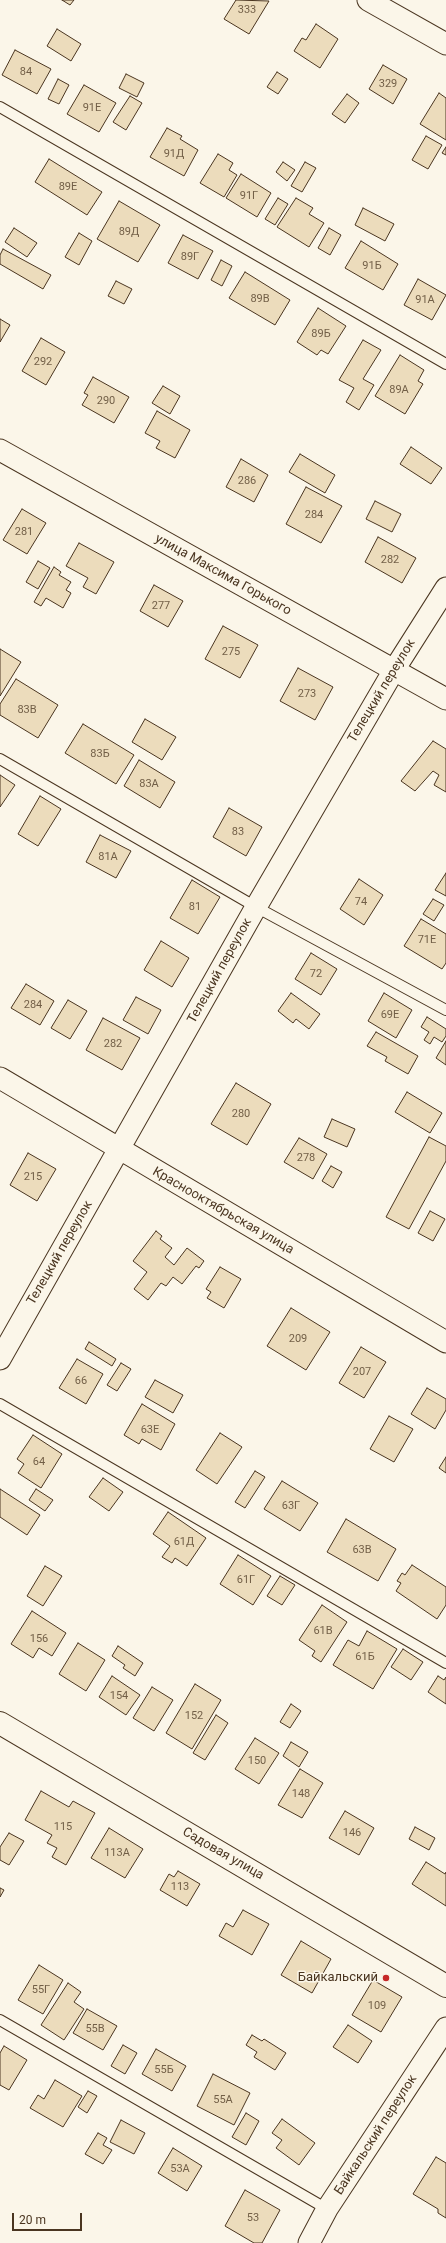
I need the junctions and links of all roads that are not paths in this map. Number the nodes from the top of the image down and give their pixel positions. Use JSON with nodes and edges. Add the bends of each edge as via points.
{"nodes":[{"id":1,"x":368,"y":0,"type":"edge"},
{"id":2,"x":446,"y":44,"type":"edge"},
{"id":3,"x":0,"y":107,"type":"edge"},
{"id":4,"x":446,"y":364,"type":"edge"},
{"id":5,"x":0,"y":450,"type":"edge"},
{"id":6,"x":446,"y":588,"type":"edge"},
{"id":7,"x":394,"y":670,"type":"junction"},
{"id":8,"x":446,"y":699,"type":"edge"},
{"id":9,"x":0,"y":759,"type":"edge"},
{"id":10,"x":256,"y":906,"type":"junction"},
{"id":11,"x":446,"y":1010,"type":"edge"},
{"id":12,"x":0,"y":1078,"type":"edge"},
{"id":13,"x":119,"y":1150,"type":"junction"},
{"id":14,"x":446,"y":1342,"type":"edge"},
{"id":15,"x":0,"y":1359,"type":"edge"},
{"id":16,"x":0,"y":1404,"type":"edge"},
{"id":17,"x":446,"y":1663,"type":"edge"},
{"id":18,"x":0,"y":1723,"type":"edge"},
{"id":19,"x":446,"y":1986,"type":"edge"},
{"id":20,"x":0,"y":2020,"type":"edge"},
{"id":21,"x":446,"y":2028,"type":"edge"},
{"id":22,"x":326,"y":2209,"type":"junction"},
{"id":23,"x":308,"y":2243,"type":"edge"}],
"edges":[{"from":1,"to":2,"type":"street"},
{"from":3,"to":4,"type":"lane"},
{"from":5,"to":7,"type":"street","name":"улица Максима Горького"},
{"from":6,"to":7,"type":"street","name":"Телецкий переулок"},
{"from":7,"to":8,"type":"street","name":"улица Максима Горького"},
{"from":7,"to":10,"type":"street","name":"Телецкий переулок"},
{"from":9,"to":10,"type":"lane"},
{"from":10,"to":11,"type":"lane"},
{"from":10,"to":13,"type":"street","name":"Телецкий переулок"},
{"from":12,"to":13,"type":"street","name":"Краснооктябрьская улица"},
{"from":13,"to":14,"type":"street","name":"Краснооктябрьская улица"},
{"from":13,"to":15,"type":"street","name":"Телецкий переулок"},
{"from":16,"to":17,"type":"lane"},
{"from":18,"to":19,"type":"main road","name":"Садовая улица"},
{"from":20,"to":22,"type":"lane"},
{"from":21,"to":22,"type":"street","name":"Байкальский переулок"},
{"from":22,"to":23,"type":"street","name":"Байкальский переулок"}]}
